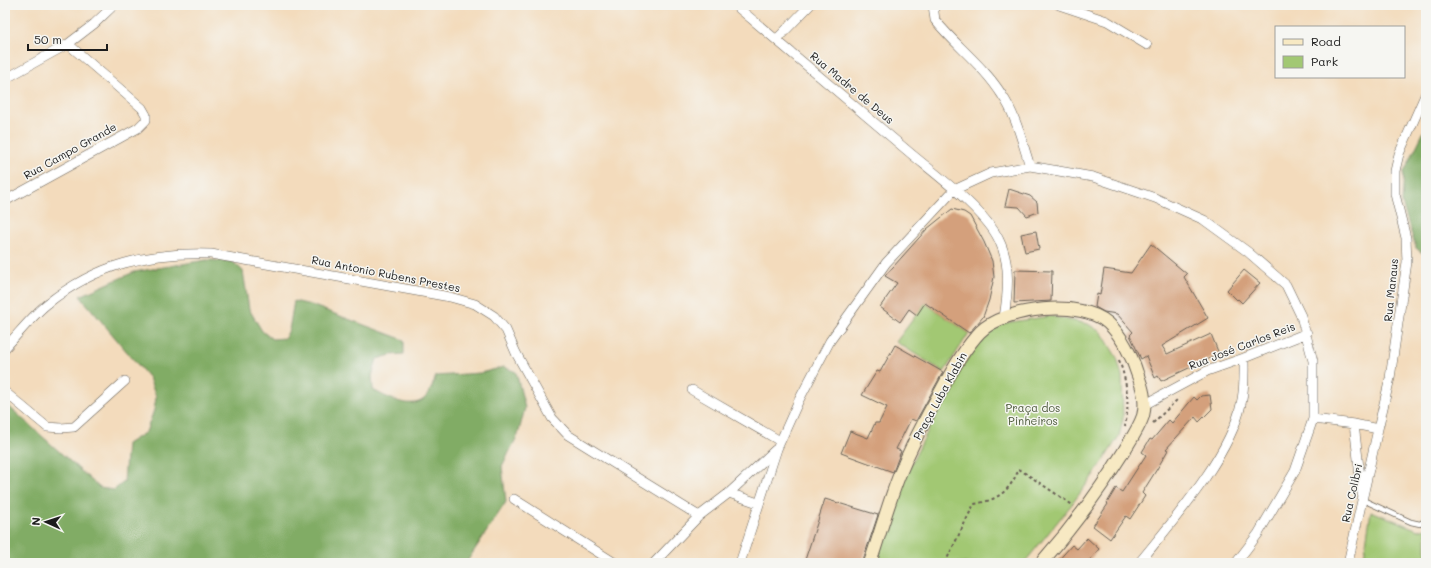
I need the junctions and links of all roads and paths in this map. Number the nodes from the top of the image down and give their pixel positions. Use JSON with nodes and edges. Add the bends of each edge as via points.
{"nodes":[{"id":1,"x":114,"y":5,"type":"edge"},
{"id":2,"x":735,"y":5,"type":"edge"},
{"id":3,"x":810,"y":5,"type":"edge"},
{"id":4,"x":933,"y":5,"type":"edge"},
{"id":5,"x":1059,"y":5,"type":"edge"},
{"id":6,"x":776,"y":40,"type":"junction"},
{"id":7,"x":68,"y":44,"type":"junction"},
{"id":8,"x":1147,"y":45,"type":"dead end"},
{"id":9,"x":5,"y":79,"type":"edge"},
{"id":10,"x":1426,"y":93,"type":"edge"},
{"id":11,"x":1030,"y":166,"type":"junction"},
{"id":12,"x":954,"y":190,"type":"junction"},
{"id":13,"x":5,"y":201,"type":"edge"},
{"id":14,"x":1004,"y":318,"type":"junction"},
{"id":15,"x":1307,"y":334,"type":"junction"},
{"id":16,"x":5,"y":348,"type":"edge"},
{"id":17,"x":1118,"y":356,"type":"dead end"},
{"id":18,"x":1244,"y":358,"type":"junction"},
{"id":19,"x":125,"y":381,"type":"dead end"},
{"id":20,"x":692,"y":390,"type":"dead end"},
{"id":21,"x":5,"y":392,"type":"edge"},
{"id":22,"x":1181,"y":396,"type":"dead end"},
{"id":23,"x":1144,"y":405,"type":"junction"},
{"id":24,"x":1312,"y":419,"type":"junction"},
{"id":25,"x":1354,"y":424,"type":"junction"},
{"id":26,"x":1148,"y":428,"type":"dead end"},
{"id":27,"x":1378,"y":429,"type":"junction"},
{"id":28,"x":1124,"y":432,"type":"dead end"},
{"id":29,"x":778,"y":445,"type":"junction"},
{"id":30,"x":729,"y":493,"type":"junction"},
{"id":31,"x":514,"y":499,"type":"dead end"},
{"id":32,"x":1363,"y":500,"type":"junction"},
{"id":33,"x":758,"y":502,"type":"junction"},
{"id":34,"x":1082,"y":511,"type":"junction"},
{"id":35,"x":700,"y":516,"type":"junction"},
{"id":36,"x":1426,"y":520,"type":"edge"},
{"id":37,"x":615,"y":563,"type":"edge"},
{"id":38,"x":654,"y":563,"type":"edge"},
{"id":39,"x":740,"y":563,"type":"edge"},
{"id":40,"x":870,"y":563,"type":"edge"},
{"id":41,"x":945,"y":563,"type":"edge"},
{"id":42,"x":1041,"y":563,"type":"edge"},
{"id":43,"x":1139,"y":563,"type":"edge"},
{"id":44,"x":1236,"y":563,"type":"edge"},
{"id":45,"x":1348,"y":563,"type":"edge"}],
"edges":[{"from":1,"to":7,"type":"street"},
{"from":2,"to":6,"type":"street","name":"Rua Madre de Deus"},
{"from":3,"to":6,"type":"street"},
{"from":4,"to":11,"type":"street","via":[[935,20],[1002,95],[1013,117]]},
{"from":5,"to":8,"type":"street","via":[[1107,21]]},
{"from":6,"to":12,"type":"street","name":"Rua Madre de Deus"},
{"from":7,"to":9,"type":"street"},
{"from":7,"to":13,"type":"street","name":"Rua Campo Grande","via":[[142,108],[146,120],[138,128]]},
{"from":10,"to":27,"type":"street","name":"Rua Manaus","via":[[1399,154],[1395,171],[1395,194],[1406,238],[1407,262],[1390,378]]},
{"from":11,"to":12,"type":"street","via":[[991,173]]},
{"from":11,"to":15,"type":"street","via":[[1093,177],[1155,198],[1204,220],[1248,252],[1286,285]]},
{"from":12,"to":14,"type":"street","name":"Rua Madre de Deus","via":[[989,224],[1000,241],[1008,279]]},
{"from":12,"to":29,"type":"street","via":[[886,263],[830,341]]},
{"from":14,"to":23,"type":"main road","name":"Praça Luba Klabin","via":[[1031,311],[1063,309],[1097,316],[1108,323],[1117,334],[1135,365]]},
{"from":14,"to":40,"type":"main road","name":"Praça Luba Klabin","via":[[982,330],[968,346],[920,429],[899,477]]},
{"from":15,"to":18,"type":"street","name":"Rua José Carlos Reis"},
{"from":15,"to":24,"type":"street","via":[[1313,361]]},
{"from":16,"to":35,"type":"street","name":"Rua Antonio Rubens Prestes","via":[[46,304],[82,279],[123,263],[178,253],[211,254],[450,296],[475,304],[494,316],[506,330],[552,418],[568,435]]},
{"from":17,"to":28,"type":"path","via":[[1125,377],[1128,411]]},
{"from":18,"to":23,"type":"street","name":"Rua José Carlos Reis","via":[[1206,370]]},
{"from":18,"to":43,"type":"street","via":[[1244,386],[1233,430],[1212,468]]},
{"from":19,"to":21,"type":"street","via":[[74,427],[47,427]]},
{"from":20,"to":29,"type":"street"},
{"from":22,"to":26,"type":"path"},
{"from":23,"to":34,"type":"main road","name":"Praça Luba Klabin","via":[[1143,416],[1130,442]]},
{"from":24,"to":25,"type":"street"},
{"from":24,"to":44,"type":"street","via":[[1295,471],[1258,534]]},
{"from":25,"to":27,"type":"street"},
{"from":25,"to":32,"type":"street"},
{"from":27,"to":32,"type":"street","name":"Rua Colibri"},
{"from":29,"to":30,"type":"street"},
{"from":29,"to":33,"type":"street"},
{"from":30,"to":33,"type":"street"},
{"from":30,"to":35,"type":"street"},
{"from":31,"to":37,"type":"street"},
{"from":32,"to":36,"type":"lane","via":[[1411,522],[1420,524]]},
{"from":32,"to":45,"type":"street","name":"Rua Colibri"},
{"from":33,"to":39,"type":"street"},
{"from":34,"to":41,"type":"path","via":[[1019,469],[1005,492],[995,500],[974,504]]},
{"from":34,"to":42,"type":"main road","name":"Praça Luba Klabin"},
{"from":35,"to":38,"type":"street"}]}
